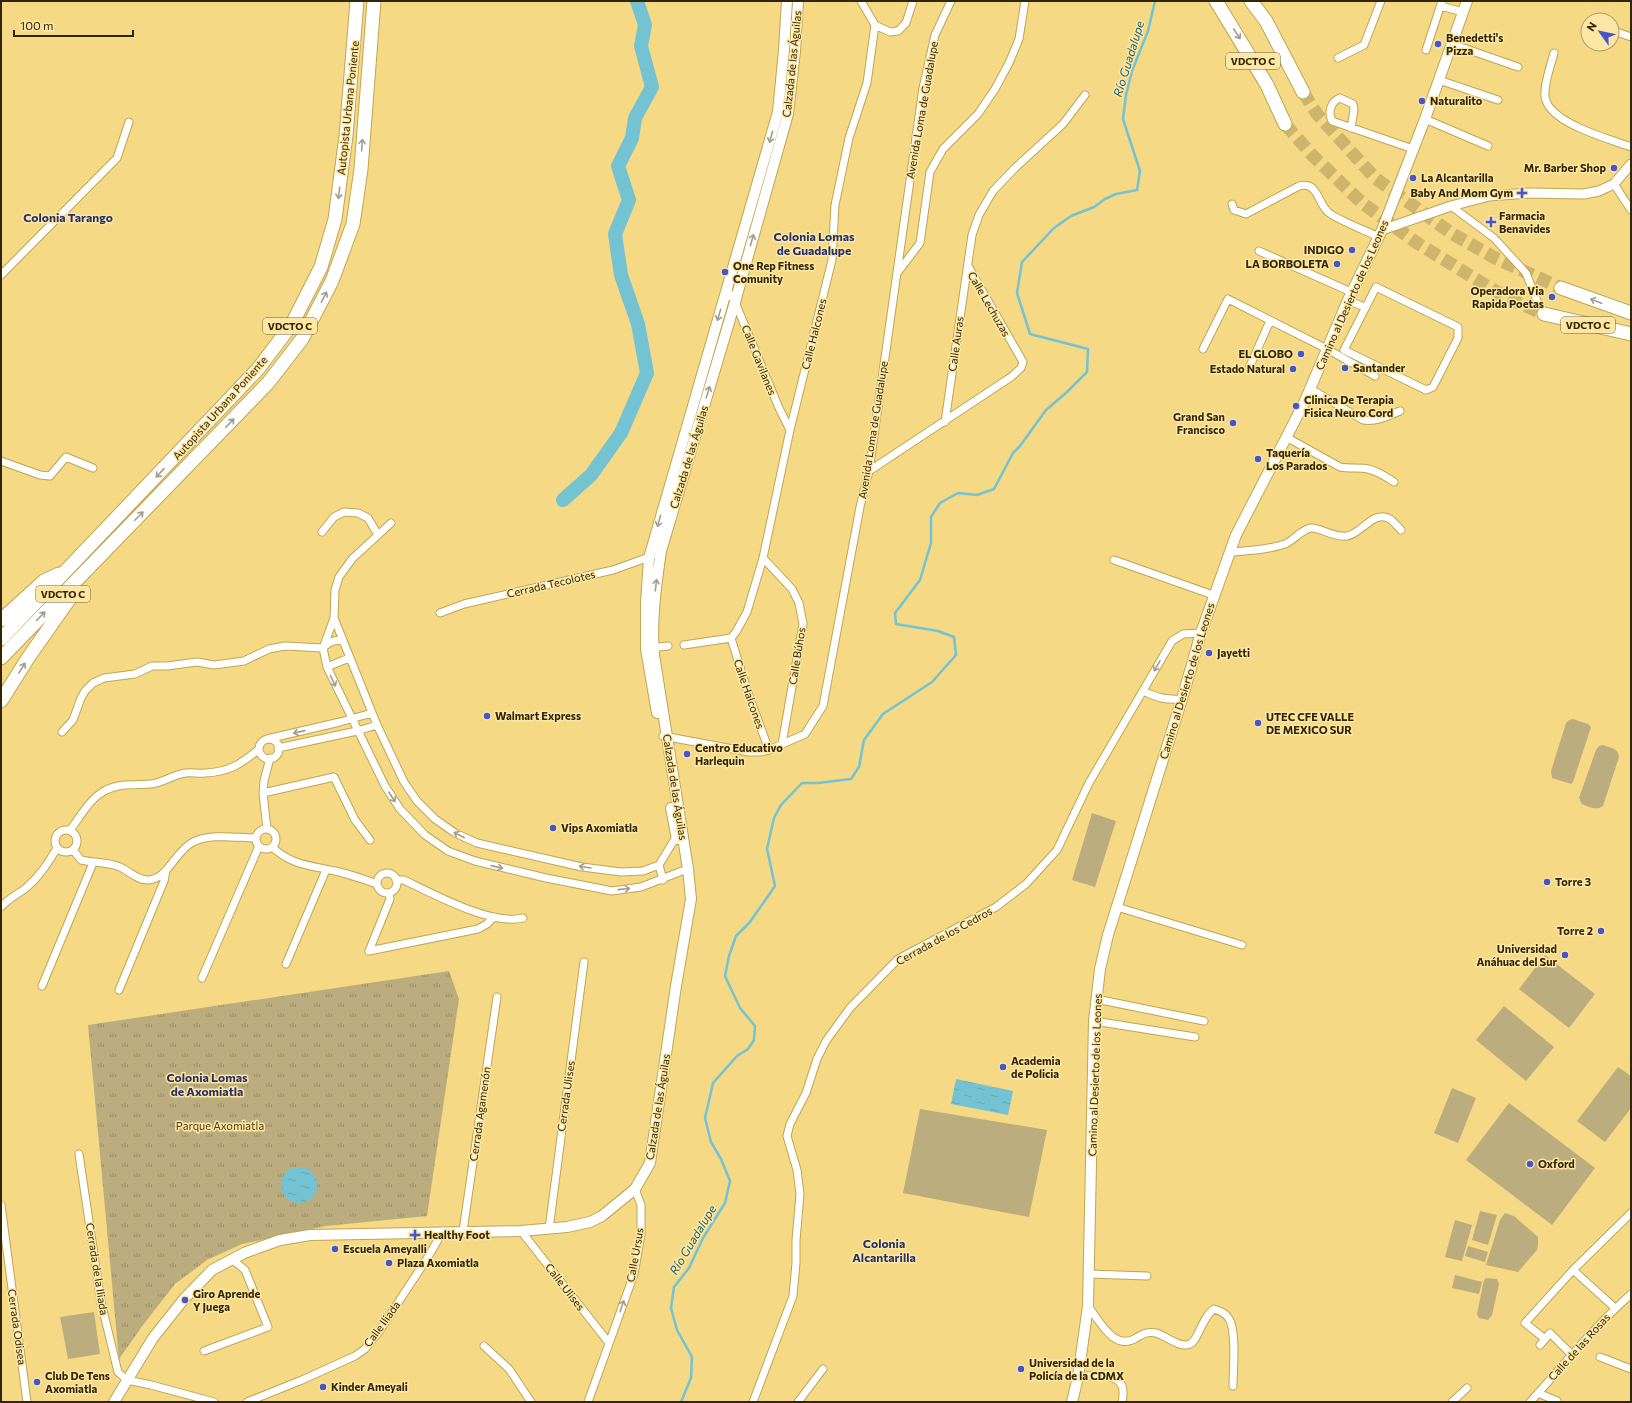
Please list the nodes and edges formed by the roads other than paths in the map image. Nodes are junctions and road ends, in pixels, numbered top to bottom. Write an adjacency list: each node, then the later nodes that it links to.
1 (357, 1): 76 (highway, Autopista Urbana Poniente / VDCTO C, one-way to 76)
2 (374, 1): 70 (highway, Autopista Urbana Poniente / VDCTO C, one-way to 2)
3 (787, 1): 45 (main road, Calzada de las Águilas, one-way to 45)
4 (798, 1): 47 (main road, Calzada de las Águilas, one-way to 4)
5 (913, 1): 15 (street)
6 (951, 1): 42 (street, Avenida Loma de Guadalupe)
7 (1025, 1): 42 (street)
8 (1216, 1): 29 (highway, VDCTO C, one-way to 29)
9 (1250, 1): 24 (highway, VDCTO C)
10 (1381, 1): 21 (street)
11 (1467, 1): 14 (main road, Camino al Desierto de los Leones)
12 (863, 3): 15 (street)
13 (1441, 3): 14 (street); 19 (street)
14 (1463, 12): 18 (main road, Camino al Desierto de los Leones)
15 (875, 25): 60 (street, Calle Halcones)
16 (1620, 33): 17 (street)
17 (1631, 37)
18 (1452, 44): 22 (street); 23 (main road, Camino al Desierto de los Leones)
19 (1426, 50)
20 (1554, 53): 32 (street)
21 (1338, 58)
22 (1518, 67)
23 (1439, 80): 26 (street); 27 (main road, Camino al Desierto de los Leones)
24 (1303, 92)
25 (1085, 95): 41 (street, Calle Lechuzas)
26 (1498, 100)
27 (1424, 119): 31 (street); 33 (main road, Camino al Desierto de los Leones)
28 (129, 122): 43 (street)
29 (1285, 124)
30 (1351, 128): 33 (street)
31 (1488, 146)
32 (1631, 147)
33 (1413, 149): 39 (main road, Camino al Desierto de los Leones)
34 (1631, 164): 35 (street)
35 (1614, 184): 37 (street); 38 (street)
36 (1232, 204): 39 (street)
37 (1451, 206): 39 (street); 49 (street)
38 (1631, 210)
39 (1381, 233): 46 (main road, Camino al Desierto de los Leones)
40 (1259, 251): 46 (street)
41 (967, 266): 59 (street, Calle Auras); 59 (street, Calle Lechuzas)
42 (898, 272): 64 (street, Avenida Loma de Guadalupe)
43 (1, 275)
44 (1561, 288): 50 (highway, VDCTO C, one-way to 44)
45 (727, 290): 47 (street, Calle Gavilanes); 73 (main road, Calzada de las Águilas, one-way to 73)
46 (1350, 296): 48 (street); 54 (main road, Camino al Desierto de los Leones)
47 (735, 302): 60 (street, Calle Gavilanes); 71 (main road, Calzada de las Águilas, one-way to 47)
48 (1364, 307): 48 (street)
49 (1541, 309): 52 (highway, VDCTO C)
50 (1631, 313)
51 (1270, 321): 53 (street); 54 (street); 55 (street)
52 (1631, 334)
53 (1203, 349)
54 (1327, 349): 56 (street); 57 (main road, Camino al Desierto de los Leones)
55 (1249, 368)
56 (1376, 376)
57 (1310, 389): 58 (street); 61 (main road, Camino al Desierto de los Leones)
58 (1400, 410)
59 (945, 422): 64 (street, Calle Lechuzas)
60 (790, 430): 74 (street, Calle Halcones)
61 (1286, 437): 65 (street); 72 (main road, Camino al Desierto de los Leones)
62 (1, 461): 63 (street)
63 (93, 468)
64 (868, 471): 104 (street, Avenida Loma de Guadalupe)
65 (1394, 482)
66 (391, 523): 69 (street)
67 (1401, 530): 72 (street)
68 (322, 532): 69 (street)
69 (378, 535): 79 (street)
70 (112, 543): 89 (highway, VDCTO C, one-way to 70); 94 (highway, one-way to 70)
71 (661, 551): 73 (street, Cerrada Tecolotes); 88 (main road, Calzada de las Águilas, one-way to 71)
72 (1230, 552): 77 (main road, Camino al Desierto de los Leones)
73 (649, 558): 78 (street, Cerrada Tecolotes); 88 (main road, Calzada de las Águilas)
74 (763, 558): 82 (street, Calle Halcones); 104 (street, Calle Búhos)
75 (1114, 560): 77 (street)
76 (64, 573): 80 (highway); 83 (highway, VDCTO C)
77 (1213, 595): 81 (main road, Camino al Desierto de los Leones)
78 (440, 613)
79 (334, 618): 84 (street); 87 (street)
80 (1, 620)
81 (1201, 633): 92 (street, Cerrada de los Cedros, one-way to 92); 93 (main road, Camino al Desierto de los Leones)
82 (731, 638): 85 (street); 107 (street, Calle Halcones)
83 (1, 639)
84 (343, 641): 87 (street); 90 (street)
85 (684, 644)
86 (668, 646): 88 (street)
87 (323, 648): 91 (street); 100 (street)
88 (649, 648): 102 (main road, Calzada de las Águilas)
89 (1, 658)
90 (349, 658): 91 (street); 95 (street)
91 (327, 667): 96 (street, one-way to 96)
92 (1143, 691): 93 (street); 180 (street, Cerrada de los Cedros)
93 (1182, 698): 129 (main road, Camino al Desierto de los Leones)
94 (1, 701)
95 (372, 713): 96 (street); 98 (street)
96 (352, 719): 97 (street); 99 (street)
97 (340, 722): 101 (street); 103 (street, one-way to 103)
98 (377, 725): 99 (street); 120 (street, one-way to 98)
99 (357, 731): 101 (street); 125 (street, one-way to 125)
100 (62, 732)
101 (343, 734): 105 (street)
102 (664, 736): 107 (street, Avenida Loma de Guadalupe); 112 (main road, Calzada de las Águilas); 132 (main road, Calzada de las Águilas)
103 (267, 739): 105 (street); 106 (street)
104 (782, 744): 107 (street, Avenida Loma de Guadalupe)
105 (278, 748): 108 (street)
106 (259, 749): 108 (street); 111 (street)
107 (769, 750)
108 (270, 758): 109 (street)
109 (263, 793): 110 (street); 114 (street)
110 (267, 829): 113 (street); 116 (street)
111 (70, 830): 117 (street); 118 (street)
112 (676, 837): 120 (street); 123 (main road, Calzada de las Águilas)
113 (256, 838): 115 (street); 122 (street)
114 (370, 840)
115 (259, 846): 116 (street); 136 (street)
116 (272, 847): 121 (street)
117 (57, 848): 118 (street); 128 (street)
118 (73, 850): 119 (street)
119 (93, 863): 122 (street); 137 (street)
120 (659, 865): 125 (street)
121 (326, 870): 126 (street); 135 (street)
122 (166, 871): 138 (street)
123 (682, 871): 125 (street); 132 (main road, Calzada de las Águilas)
124 (396, 880): 126 (street); 127 (street); 130 (street)
125 (663, 880)
126 (377, 884): 127 (street)
127 (389, 893): 130 (street)
128 (1, 907)
129 (1117, 907): 133 (street); 140 (main road, Camino al Desierto de los Leones)
130 (494, 917): 131 (street)
131 (523, 918)
132 (686, 920): 145 (main road, Calzada de las Águilas)
133 (1242, 945)
134 (584, 962): 148 (street, Cerrada Ulises)
135 (286, 964)
136 (202, 978)
137 (42, 986)
138 (119, 990)
139 (497, 997): 151 (street, Cerrada Agamenón)
140 (1096, 999): 141 (main road, Camino al Desierto de los Leones); 142 (street)
141 (1094, 1021): 143 (street); 154 (main road, Camino al Desierto de los Leones)
142 (1204, 1021)
143 (1195, 1038)
144 (79, 1154): 169 (street, Cerrada de la Iliada)
145 (635, 1189): 148 (main road, Calzada de las Águilas); 160 (street, Calle Ursus, one-way to 145)
146 (1, 1205): 174 (street, Cerrada Odisea)
147 (1631, 1213): 153 (street)
148 (549, 1229): 149 (main road, Calzada de las Águilas)
149 (521, 1230): 151 (main road, Calzada de las Águilas); 160 (street, Calle Ulises)
150 (443, 1231): 151 (main road, Calzada de las Águilas); 152 (main road, Calzada de las Águilas); 177 (street, Calle Iliada)
151 (463, 1231)
152 (232, 1259): 163 (street); 169 (main road, Calzada de las Águilas)
153 (1573, 1270): 158 (street); 159 (street)
154 (1089, 1274): 155 (street); 157 (main road, Camino al Desierto de los Leones)
155 (1146, 1276)
156 (1631, 1294): 158 (street, Calle de las Rosas)
157 (1088, 1306): 168 (main road, Camino al Desierto de los Leones); 170 (street)
158 (1615, 1308): 164 (street, Calle de las Rosas)
159 (1545, 1339): 161 (street); 164 (street)
160 (609, 1343): 179 (street, Calle Ursus)
161 (1540, 1345)
162 (484, 1346): 178 (street)
163 (204, 1351)
164 (1571, 1354): 172 (street, Calle de las Rosas)
165 (1600, 1357): 167 (street)
166 (823, 1369): 181 (street)
167 (1631, 1369)
168 (1078, 1376): 182 (main road, Camino al Desierto de los Leones); 183 (street)
169 (127, 1380): 175 (main road, Calzada de las Águilas); 176 (street)
170 (1232, 1386)
171 (1467, 1388): 184 (street)
172 (1538, 1393): 173 (street); 185 (street, Calle de las Rosas)
173 (1557, 1401)
174 (27, 1402)
175 (114, 1402)
176 (214, 1402)
177 (247, 1402)
178 (531, 1402)
179 (588, 1402)
180 (753, 1402)
181 (798, 1402)
182 (1072, 1402)
183 (1122, 1402)
184 (1452, 1402)
185 (1530, 1402)

